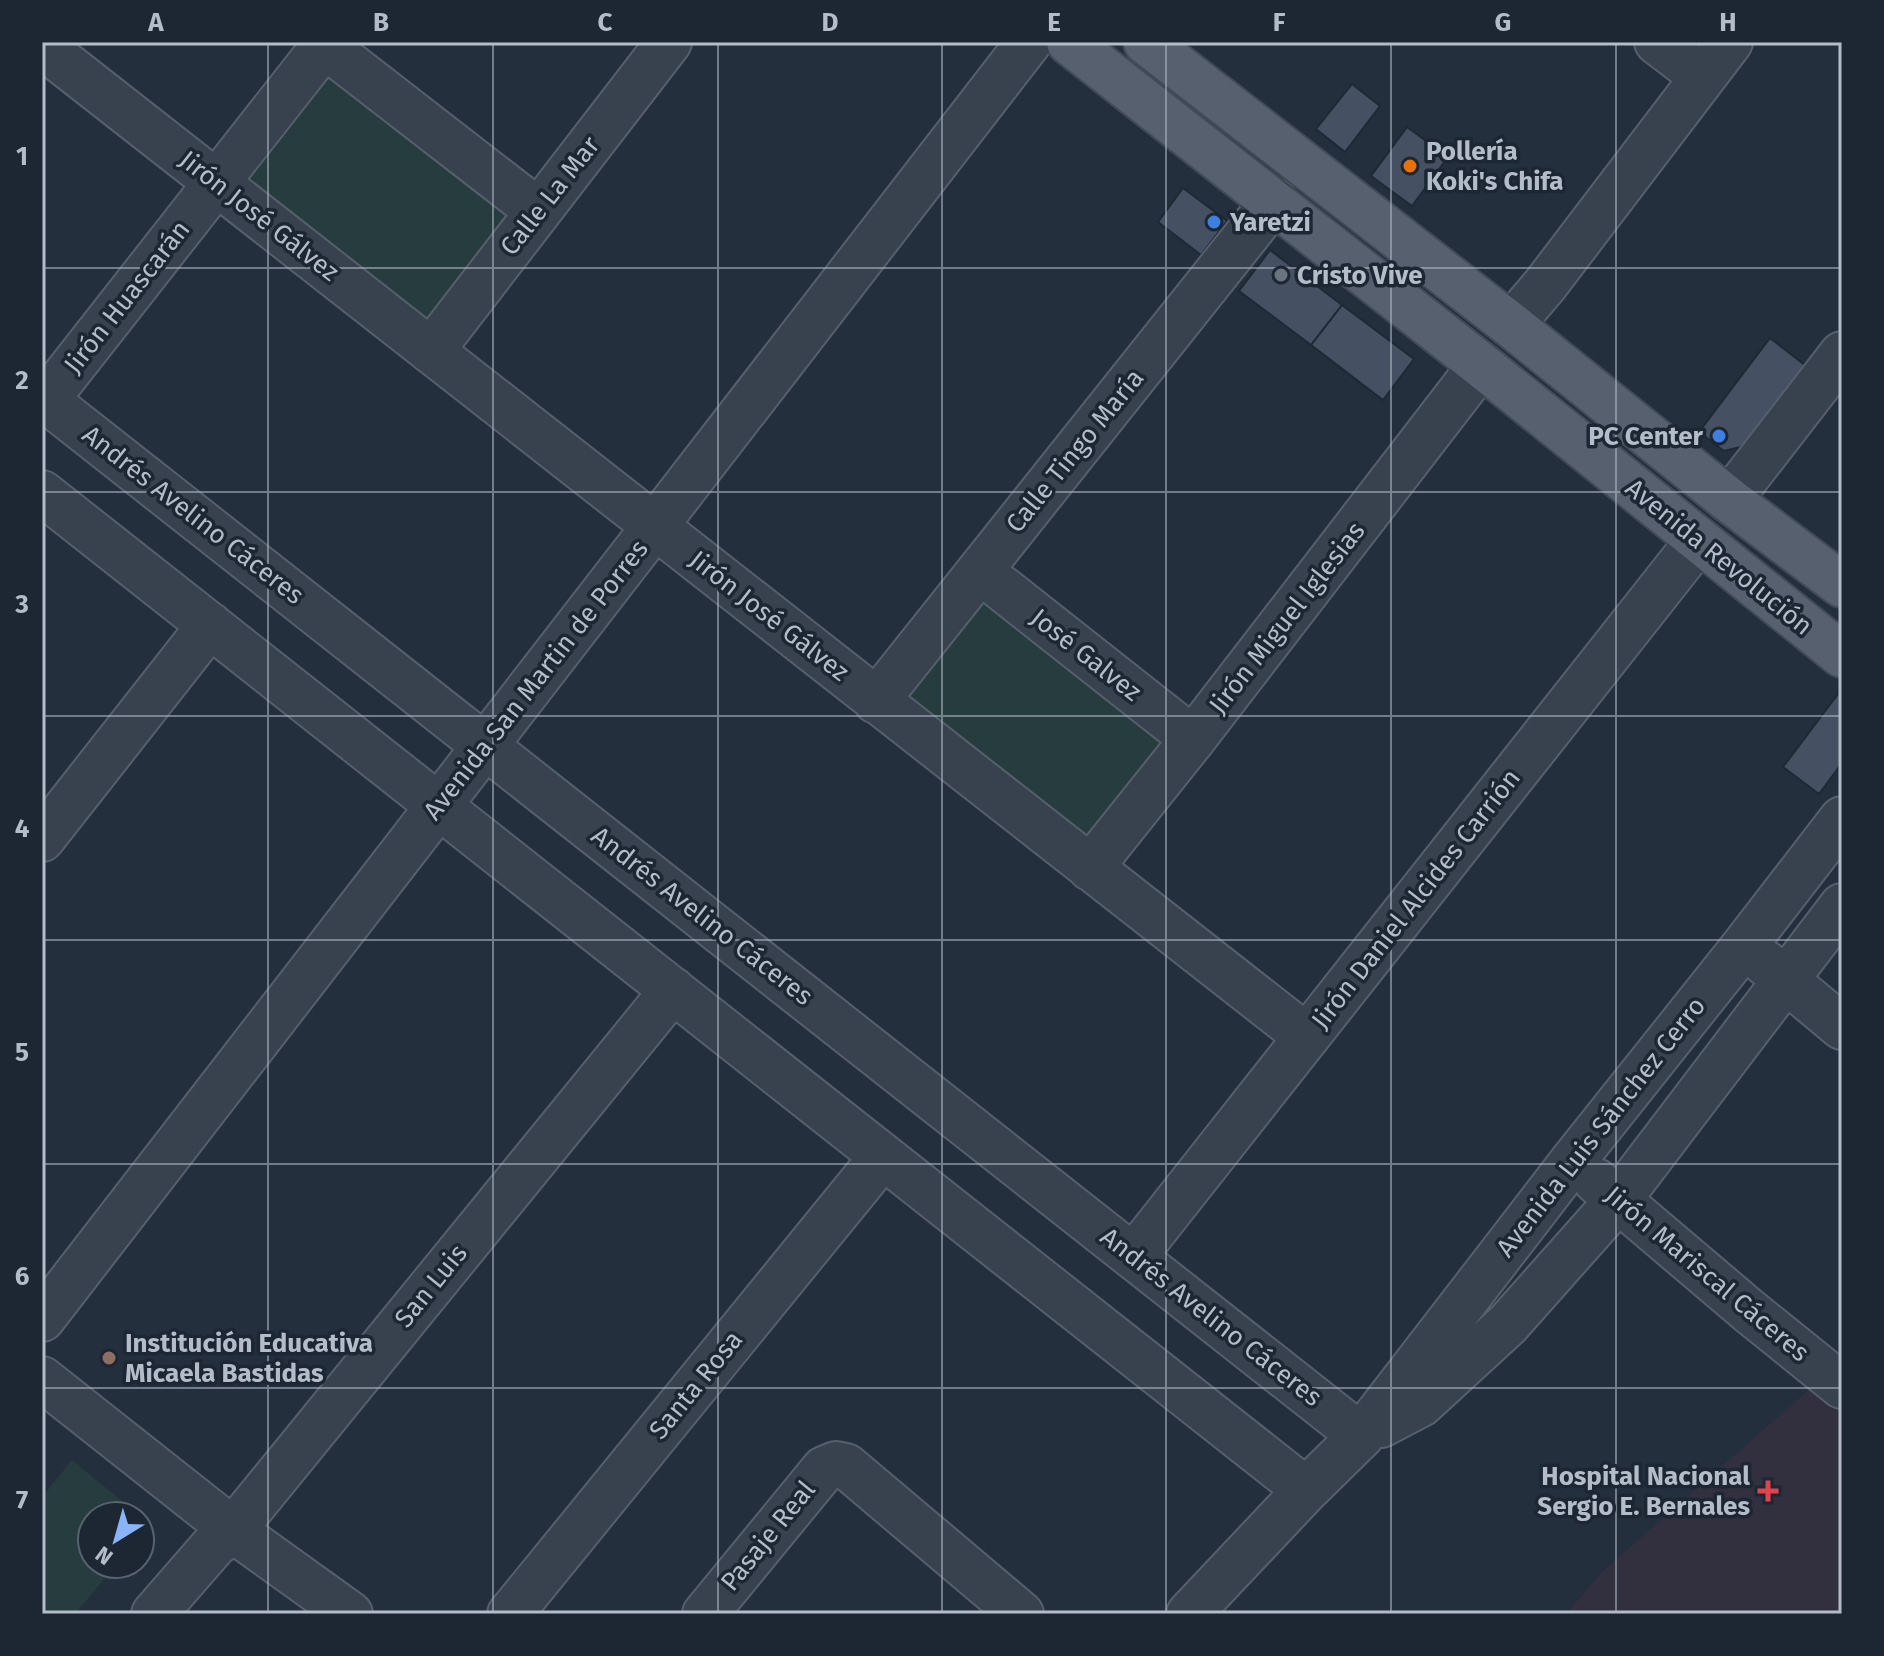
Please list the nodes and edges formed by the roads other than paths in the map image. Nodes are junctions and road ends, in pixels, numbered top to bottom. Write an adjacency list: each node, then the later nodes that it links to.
1 (669, 42): 12 (street, Calle La Mar)
2 (1029, 42): 20 (street, Avenida San Martin de Porres)
3 (1069, 42): 11 (main road, Avenida Revolución)
4 (1146, 42): 13 (main road, Avenida Revolución)
5 (1657, 42): 9 (street)
6 (1730, 42): 9 (street)
7 (325, 44): 10 (street, Jirón Huascarán); 12 (street)
8 (42, 46): 10 (street, Jirón José Gálvez)
9 (1703, 77): 13 (street)
10 (216, 183): 14 (street, Jirón José Gálvez); 17 (street, Jirón Huascarán)
11 (1274, 201): 16 (main road, Avenida Revolución); 22 (street, Calle Tingo María)
12 (538, 211): 14 (street, Calle La Mar)
13 (1511, 325): 19 (main road, Avenida Revolución)
14 (431, 351): 20 (street, Jirón José Gálvez)
15 (1842, 354): 19 (street)
16 (1481, 365): 21 (main road, Avenida Revolución); 27 (street, Jirón Miguel Iglesias)
17 (44, 398): 28 (street, Andrés Avelino Cáceres)
18 (42, 493): 24 (street)
19 (1729, 500): 23 (main road, Avenida Revolución)
20 (655, 527): 26 (street, Jirón José Gálvez); 28 (street, Avenida San Martin de Porres)
21 (1698, 541): 25 (main road, Avenida Revolución); 38 (street, Jirón Daniel Alcides Carrión)
22 (980, 571): 26 (street, Calle Tingo María); 27 (street, José Galvez)
23 (1842, 585)
24 (210, 625): 29 (street); 31 (street)
25 (1842, 655)
26 (876, 701): 32 (street, Jirón José Gálvez)
27 (1193, 739): 32 (street, Jirón Miguel Iglesias)
28 (486, 745): 29 (street, Avenida San Martin de Porres); 42 (street, Andrés Avelino Cáceres)
29 (439, 806): 36 (street); 43 (street, Avenida San Martin de Porres)
30 (1842, 819): 34 (street, Avenida Luis Sánchez Cerro)
31 (42, 839)
32 (1090, 868): 38 (street, Jirón José Gálvez)
33 (1842, 906): 35 (street, Avenida Luis Sánchez Cerro)
34 (1744, 946): 35 (street); 40 (street, Avenida Luis Sánchez Cerro)
35 (1787, 980): 37 (street); 41 (street, Avenida Luis Sánchez Cerro)
36 (673, 990): 39 (street); 48 (street, San Luis)
37 (1842, 1027)
38 (1307, 1037): 42 (street, Jirón Daniel Alcides Carrión)
39 (883, 1156): 47 (street); 51 (street, Santa Rosa)
40 (1572, 1162): 41 (street, Jirón Mariscal Cáceres); 46 (street, Avenida Luis Sánchez Cerro)
41 (1619, 1199): 45 (street, Jirón Mariscal Cáceres); 46 (street, Avenida Luis Sánchez Cerro)
42 (1134, 1256): 46 (street, Andrés Avelino Cáceres)
43 (42, 1319)
44 (42, 1379): 48 (street)
45 (1842, 1386)
46 (1361, 1436): 47 (street, Avenida Luis Sánchez Cerro)
47 (1306, 1490): 54 (street, Avenida Luis Sánchez Cerro)
48 (233, 1530): 49 (street, San Luis); 50 (street)
49 (154, 1614)
50 (350, 1614)
51 (510, 1614)
52 (705, 1614): 53 (street, Pasaje Real)
53 (1021, 1614)
54 (1189, 1614)

